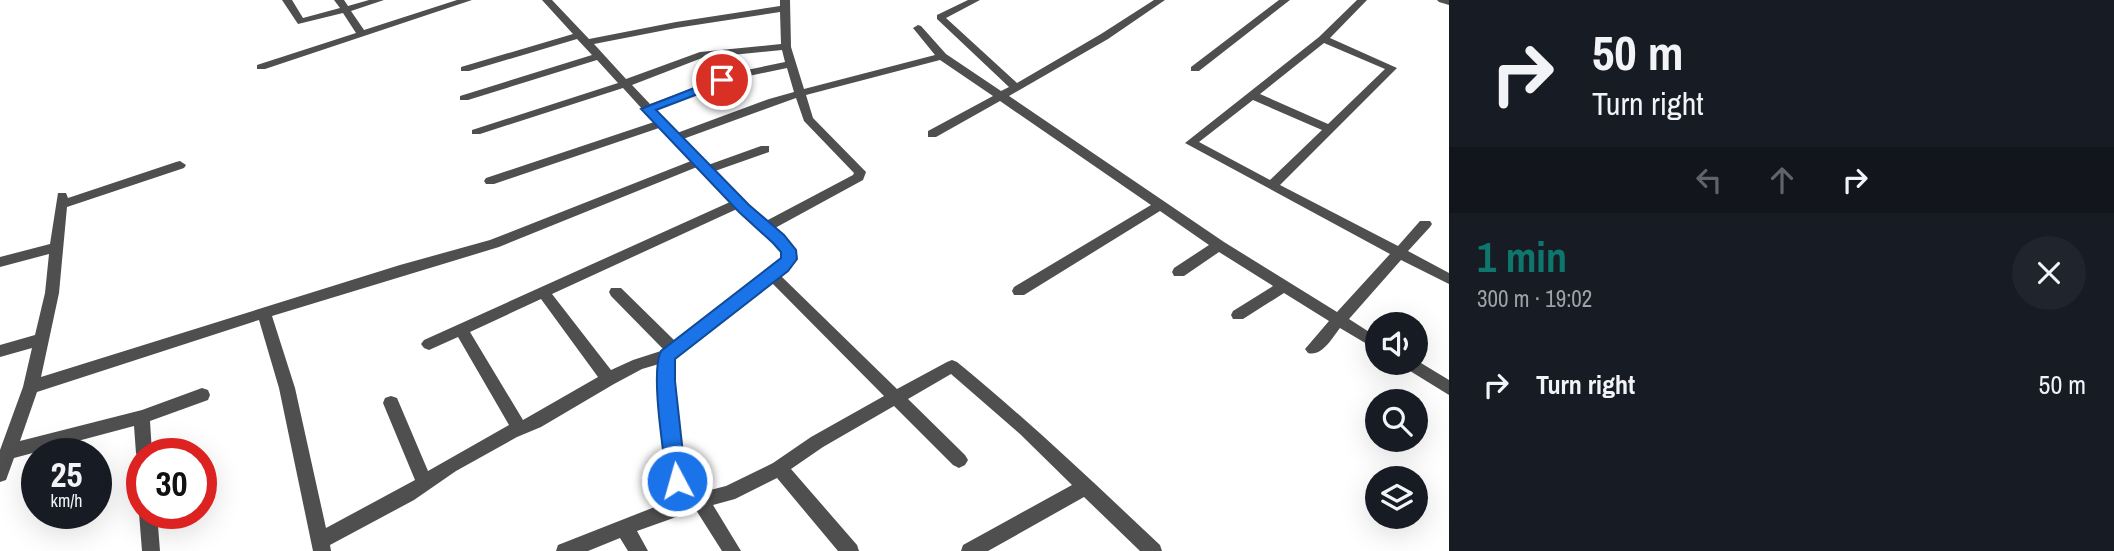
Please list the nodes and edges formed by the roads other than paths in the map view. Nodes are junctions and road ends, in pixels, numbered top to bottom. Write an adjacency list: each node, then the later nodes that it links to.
1 (287, 0): 13 (street)
2 (339, 0): 13 (street)
3 (379, 0): 13 (street)
4 (467, 0): 15 (street)
5 (547, 0): 16 (street)
6 (975, 0): 26 (street)
7 (1160, 0): 26 (street)
8 (1285, 0): 24 (street)
9 (1362, 0): 17 (street)
10 (1442, 0): 11 (street)
11 (1449, 2)
12 (785, 4): 16 (street); 18 (street)
13 (347, 10): 15 (street)
14 (918, 28): 20 (street)
15 (362, 35): 22 (street)
16 (582, 39): 19 (street); 23 (street)
17 (1323, 39): 28 (street); 33 (street)
18 (786, 47): 21 (street); 25 (street)
19 (598, 56): 25 (street); 30 (street)
20 (942, 56): 27 (street); 29 (street)
21 (791, 64): 27 (street); 31 (street)
22 (261, 67)
23 (465, 69)
24 (1195, 69)
25 (624, 84): 31 (street); 34 (street)
26 (1016, 88): 29 (street)
27 (801, 93): 36 (street); 45 (street)
28 (1252, 95): 33 (street); 41 (street)
29 (1000, 96): 35 (street); 43 (street)
30 (464, 98)
31 (647, 109): 32 (street)
32 (660, 123): 36 (street); 40 (street)
33 (1329, 130): 41 (street)
34 (476, 132)
35 (932, 134)
36 (675, 138): 39 (street)
37 (765, 149): 39 (street)
38 (180, 165): 47 (street)
39 (703, 166): 42 (street); 57 (street)
40 (490, 181)
41 (1272, 185): 48 (street)
42 (739, 203): 45 (street); 55 (street)
43 (1162, 204): 46 (street); 54 (street)
44 (1425, 224): 48 (street)
45 (766, 228): 51 (street)
46 (1219, 245): 50 (street); 53 (street)
47 (57, 247): 49 (street); 62 (street)
48 (1399, 253): 52 (street); 59 (street)
49 (0, 261)
50 (1179, 272)
51 (772, 275): 66 (street); 72 (street)
52 (1449, 279)
53 (1284, 286): 58 (street); 59 (street)
54 (1019, 291)
55 (543, 292): 60 (street); 68 (street)
56 (616, 292): 66 (street)
57 (264, 313): 69 (street); 87 (street)
58 (1238, 315)
59 (1339, 320): 61 (street); 64 (street)
60 (461, 329): 63 (street); 75 (street)
61 (1365, 336)
62 (41, 339): 65 (street); 69 (street)
63 (429, 344)
64 (1313, 349)
65 (0, 351)
66 (670, 353): 68 (street); 84 (street)
67 (1428, 375): 70 (street)
68 (608, 379): 75 (street)
69 (31, 387): 77 (street)
70 (1449, 388)
71 (202, 395): 74 (street)
72 (898, 396): 78 (street); 79 (street); 82 (street)
73 (391, 403): 81 (street)
74 (142, 416): 76 (street); 77 (street)
75 (519, 428): 81 (street)
76 (143, 438)
77 (8, 442): 80 (street)
78 (959, 460)
79 (779, 468): 83 (street); 92 (street)
80 (0, 474)
81 (425, 482): 87 (street)
82 (1087, 486): 93 (street); 94 (street)
83 (700, 500): 84 (street); 91 (street)
84 (679, 506): 85 (street)
85 (624, 528): 89 (street); 90 (street)
86 (149, 529): 88 (street)
87 (321, 546)
88 (151, 551)
89 (565, 551)
90 (639, 551)
91 (732, 551)
92 (850, 551)
93 (970, 551)
94 (1153, 551)

